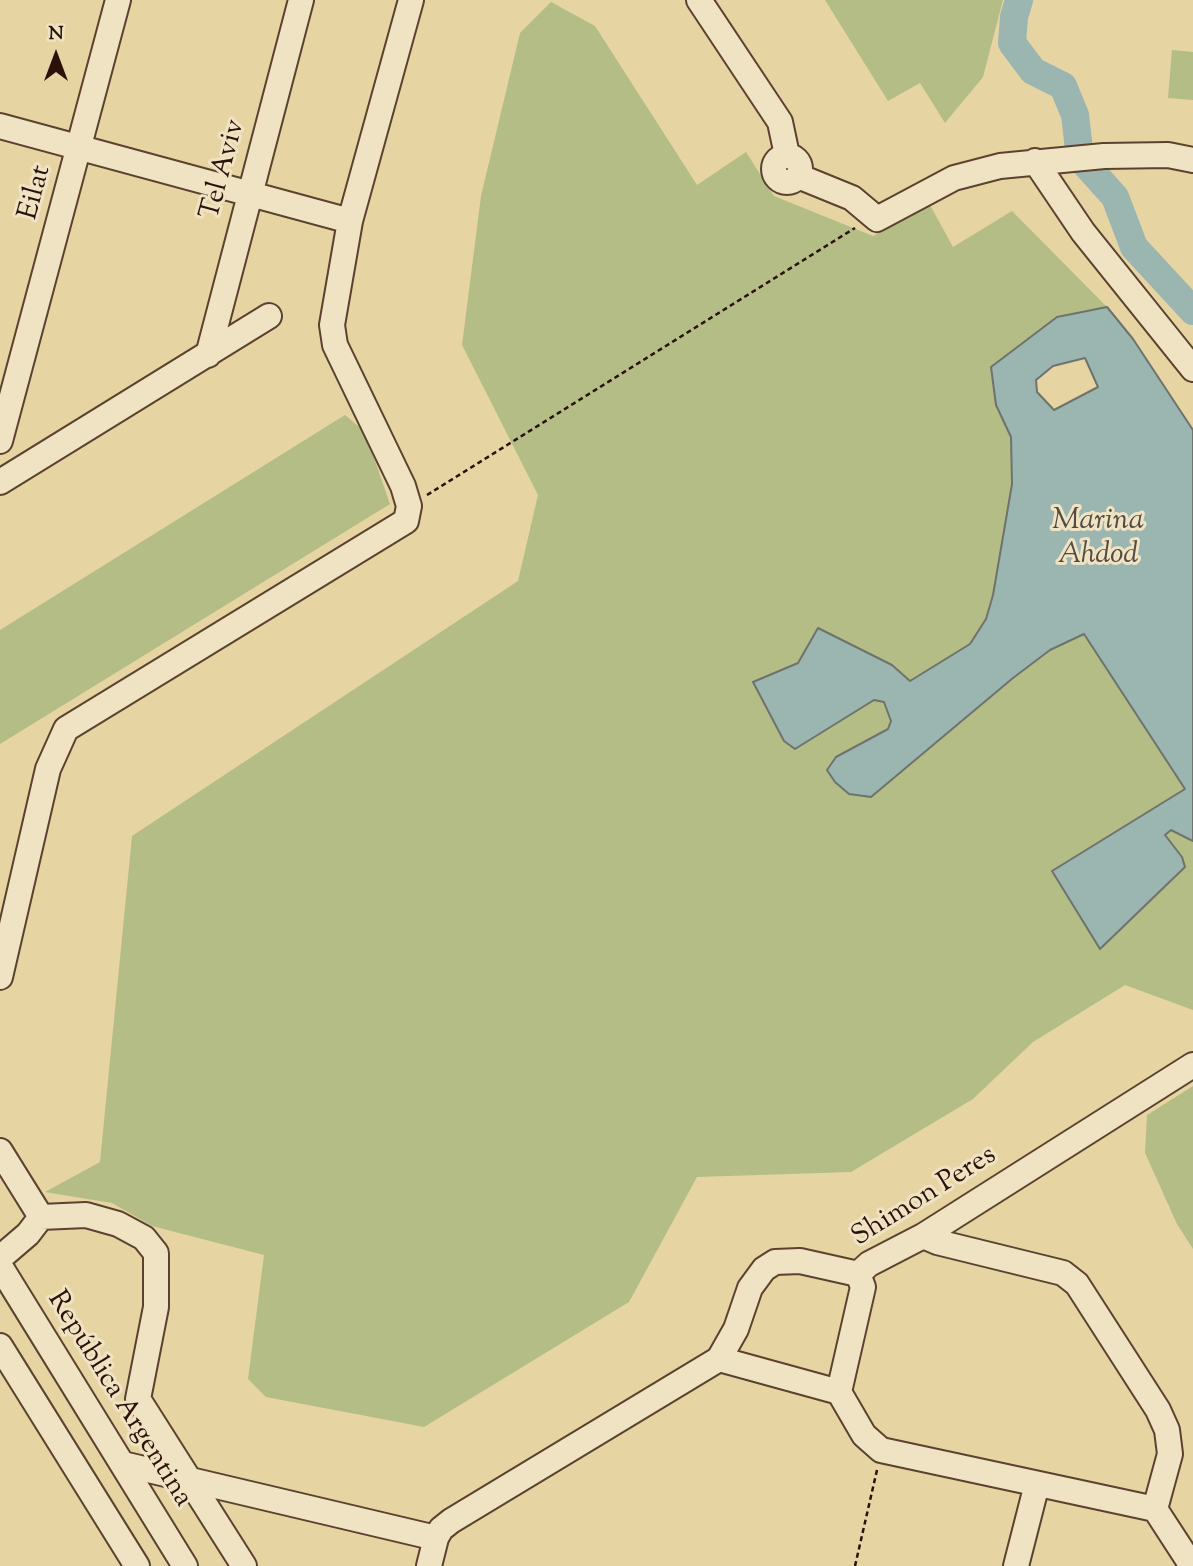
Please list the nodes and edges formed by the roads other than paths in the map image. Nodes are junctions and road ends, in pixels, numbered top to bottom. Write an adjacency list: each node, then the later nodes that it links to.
1 (118, 0): 6 (street, Eilat)
2 (301, 0): 9 (street, Tel Aviv)
3 (411, 0): 10 (street)
4 (699, 0): 8 (street)
5 (0, 126): 6 (street)
6 (80, 146): 9 (street); 14 (street, Eilat)
7 (1193, 160): 8 (street)
8 (1035, 161): 13 (street)
9 (248, 193): 10 (street); 12 (street, Tel Aviv)
10 (350, 221): 16 (street)
11 (269, 316): 12 (street)
12 (208, 355): 15 (street)
13 (1193, 369)
14 (0, 441)
15 (0, 482)
16 (0, 977)
17 (1193, 1065): 20 (street, Shimon Peres)
18 (0, 1151): 19 (street)
19 (41, 1217): 21 (street); 28 (street, República Argentina)
20 (923, 1236): 23 (street, Shimon Peres); 30 (street)
21 (0, 1258)
22 (0, 1266): 27 (street, República Argentina)
23 (858, 1275): 25 (street, Shimon Peres); 26 (street)
24 (0, 1346): 33 (street)
25 (719, 1359): 26 (street); 31 (street, Shimon Peres)
26 (839, 1392): 29 (street)
27 (122, 1464): 28 (street); 34 (street, República Argentina)
28 (190, 1479): 31 (street); 35 (street, República Argentina)
29 (1038, 1484): 30 (street); 32 (street)
30 (1155, 1509): 37 (street)
31 (436, 1538): 36 (street)
32 (1011, 1565)
33 (137, 1566)
34 (185, 1566)
35 (244, 1566)
36 (429, 1566)
37 (1192, 1566)

